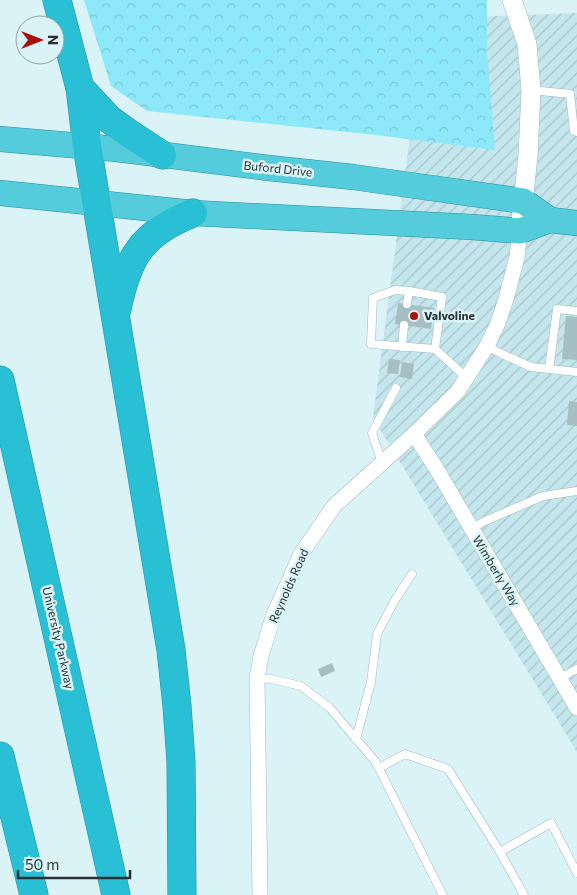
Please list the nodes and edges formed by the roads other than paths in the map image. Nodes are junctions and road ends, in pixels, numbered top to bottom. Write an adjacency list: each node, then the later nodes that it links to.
1 (56, 0): 3 (highway)
2 (512, 0): 4 (street)
3 (80, 88): 7 (highway); 8 (highway)
4 (531, 90): 5 (lane); 10 (street)
5 (577, 132)
6 (11, 140): 7 (highway, Buford Drive)
7 (87, 146): 8 (highway, Buford Drive); 11 (highway)
8 (162, 155): 10 (highway, Buford Drive)
9 (0, 193): 11 (highway, Buford Drive)
10 (523, 201): 13 (highway, Buford Drive); 15 (street)
11 (97, 204): 12 (highway, Buford Drive); 19 (highway)
12 (193, 213): 15 (highway, Buford Drive); 19 (highway)
13 (550, 220): 14 (highway, Buford Drive); 15 (highway, Buford Drive)
14 (577, 223)
15 (520, 231): 21 (street, Reynolds Road)
16 (409, 291): 17 (lane); 22 (lane); 23 (lane)
17 (407, 304)
18 (577, 310): 24 (lane)
19 (115, 320): 45 (highway)
20 (404, 325): 22 (lane)
21 (487, 346): 24 (lane); 26 (street, Reynolds Road)
22 (402, 347): 23 (lane)
23 (435, 349): 26 (lane)
24 (549, 369): 25 (lane)
25 (577, 372)
26 (467, 378): 29 (street, Reynolds Road)
27 (0, 380): 44 (highway, University Parkway)
28 (396, 388): 30 (lane)
29 (414, 434): 30 (street, Reynolds Road); 32 (street, Wimberly Way)
30 (382, 463): 35 (street, Reynolds Road)
31 (577, 491): 32 (lane)
32 (471, 529): 36 (street, Wimberly Way)
33 (412, 574): 38 (lane)
34 (577, 669): 36 (lane)
35 (257, 678): 38 (lane); 46 (street, Reynolds Road)
36 (560, 678): 37 (street, Wimberly Way)
37 (577, 708)
38 (356, 739): 40 (lane)
39 (0, 756): 43 (highway)
40 (379, 768): 41 (lane); 47 (lane)
41 (500, 852): 42 (lane); 48 (lane)
42 (577, 873)
43 (34, 895)
44 (116, 895)
45 (182, 895)
46 (260, 895)
47 (443, 895)
48 (524, 895)

